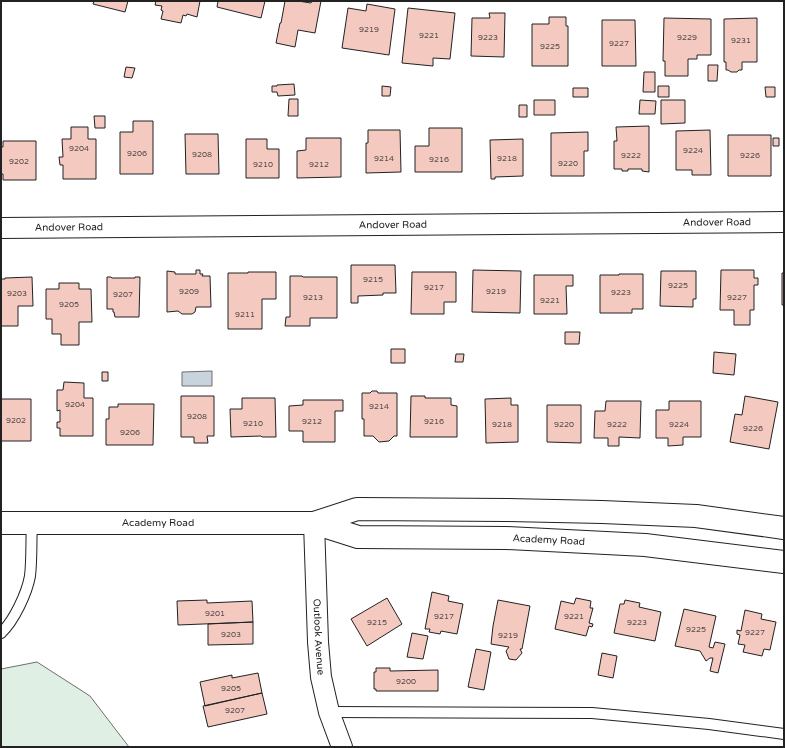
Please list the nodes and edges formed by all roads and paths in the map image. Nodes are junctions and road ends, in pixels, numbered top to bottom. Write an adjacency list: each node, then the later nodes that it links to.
1 (784, 222): 2 (street, Andover Road)
2 (1, 228)
3 (1, 523): 4 (main road, Academy Road)
4 (32, 523): 5 (main road, Academy Road); 8 (lane)
5 (314, 523): 6 (main road, Academy Road); 7 (main road, Academy Road); 9 (street, Outlook Avenue)
6 (784, 528)
7 (784, 562)
8 (1, 633)
9 (329, 712): 10 (lane); 11 (street, Outlook Avenue)
10 (784, 734)
11 (342, 747)

